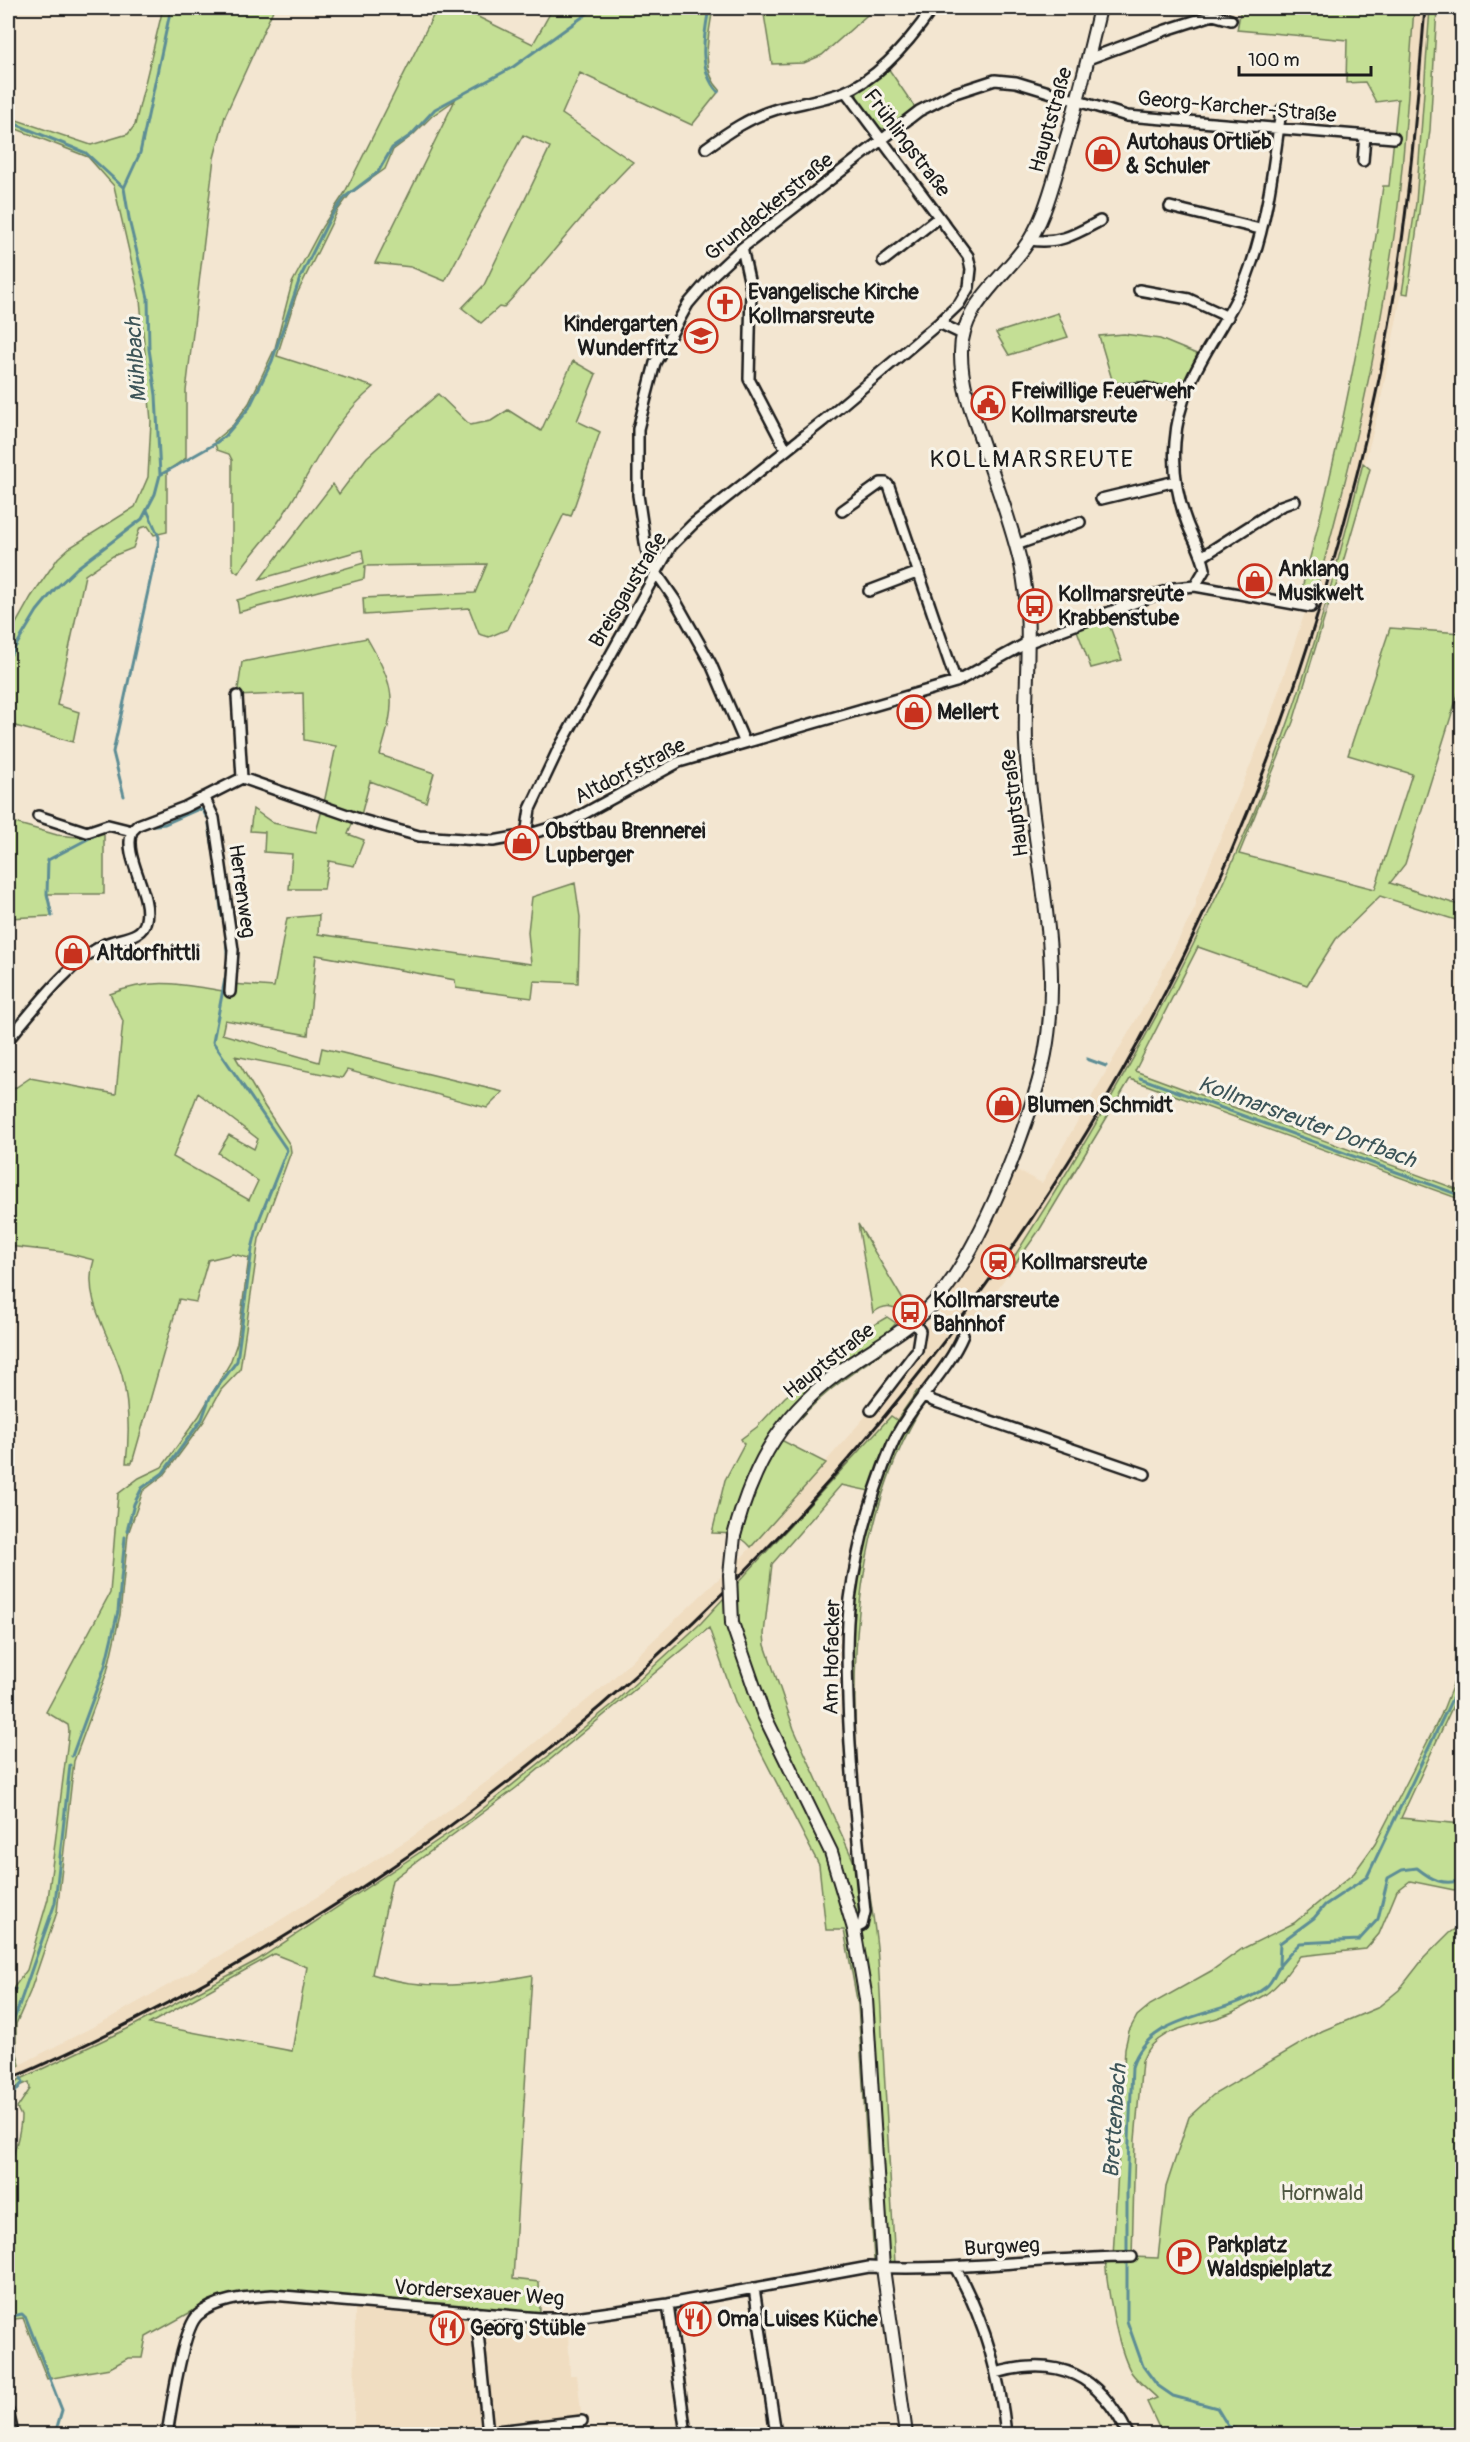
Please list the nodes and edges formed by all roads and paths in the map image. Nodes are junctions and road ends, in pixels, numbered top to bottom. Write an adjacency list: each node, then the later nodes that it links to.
1 (933, 8): 5 (street)
2 (1100, 8): 4 (main road, Hauptstraße)
3 (1231, 20): 4 (street)
4 (1088, 59): 6 (main road, Hauptstraße)
5 (846, 92): 11 (street, Frühlingstraße); 12 (street)
6 (1078, 101): 8 (street, Georg-Karcher-Straße); 11 (street, Grundackerstraße); 18 (main road, Hauptstraße)
7 (1281, 110): 8 (street)
8 (1279, 129): 9 (street, Georg-Karcher-Straße); 17 (street)
9 (1365, 136): 10 (street, Georg-Karcher-Straße); 13 (street)
10 (1394, 138)
11 (882, 140): 15 (street, Frühlingstraße); 19 (street, Grundackerstraße)
12 (705, 148)
13 (1363, 161)
14 (1170, 207): 17 (street)
15 (939, 217): 20 (street, Frühlingstraße); 21 (street, Frühlingstraße)
16 (1100, 221): 18 (street)
17 (1260, 229): 24 (street)
18 (1030, 240): 23 (main road, Hauptstraße)
19 (742, 248): 29 (street); 37 (street, Grundackerstraße)
20 (883, 261)
21 (969, 288): 23 (street); 25 (street, Breisgaustraße)
22 (1139, 290): 24 (street)
23 (982, 297): 26 (main road, Hauptstraße)
24 (1228, 317): 28 (street)
25 (939, 323): 26 (street); 29 (street, Breisgaustraße)
26 (962, 334): 35 (main road, Hauptstraße)
27 (1109, 390): 28 (street)
28 (1183, 396): 30 (street)
29 (786, 450): 37 (street, Breisgaustraße)
30 (1176, 482): 31 (street); 36 (street)
31 (1101, 498)
32 (1295, 501): 36 (street)
33 (842, 511): 38 (street)
34 (1080, 522): 35 (street)
35 (1016, 545): 42 (main road, Hauptstraße)
36 (1203, 555): 39 (street)
37 (655, 571): 45 (street, Grundackerstraße); 50 (street, Breisgaustraße)
38 (919, 572): 40 (street); 43 (street)
39 (1194, 586): 41 (street); 42 (street, Altdorfstraße)
40 (869, 591)
41 (1311, 607)
42 (1027, 643): 43 (street, Altdorfstraße); 53 (main road, Hauptstraße)
43 (956, 682): 45 (street, Altdorfstraße)
44 (237, 696): 46 (street)
45 (744, 741): 50 (street, Altdorfstraße)
46 (242, 778): 47 (street); 50 (street, Altdorfstraße)
47 (204, 797): 49 (street); 51 (street, Herrenweg)
48 (38, 816): 49 (street)
49 (132, 831): 52 (street)
50 (526, 835)
51 (230, 992)
52 (8, 1040)
53 (914, 1322): 56 (street); 58 (main road, Hauptstraße, bridge)
54 (963, 1335): 55 (street, Am Hofacker)
55 (923, 1395): 57 (street); 58 (street, Am Hofacker)
56 (872, 1410)
57 (1145, 1474)
58 (854, 1929): 61 (main road, Hauptstraße)
59 (1127, 2257): 60 (street, Burgweg)
60 (955, 2267): 61 (street, Burgweg); 65 (street)
61 (883, 2268): 62 (street, Vordersexauer Weg); 74 (main road, Hauptstraße)
62 (754, 2288): 63 (street, Vordersexauer Weg); 73 (street)
63 (668, 2304): 64 (street, Vordersexauer Weg); 72 (street)
64 (476, 2312): 69 (street, Vordersexauer Weg); 71 (street)
65 (996, 2373): 75 (street); 76 (street)
66 (8, 2411): 68 (street)
67 (582, 2421): 71 (street)
68 (13, 2434)
69 (167, 2434)
70 (471, 2434): 71 (street)
71 (488, 2434)
72 (686, 2434)
73 (776, 2434)
74 (906, 2434)
75 (1006, 2434)
76 (1128, 2434)

